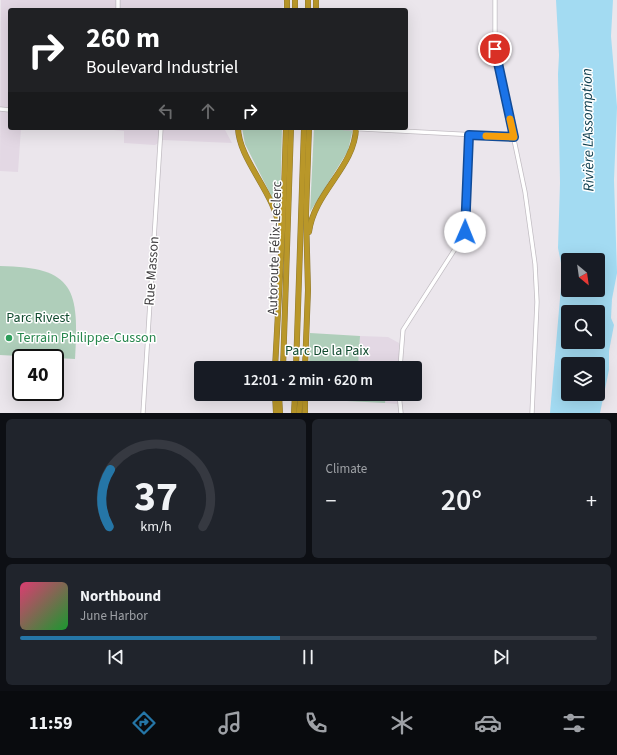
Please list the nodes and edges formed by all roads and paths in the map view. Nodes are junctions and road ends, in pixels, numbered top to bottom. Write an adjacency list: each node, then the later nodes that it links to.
1 (495, 0): 11 (street)
2 (161, 130): 28 (street, Rue Masson)
3 (238, 130): 13 (highway)
4 (286, 130): 13 (highway)
5 (291, 130): 17 (highway, Autoroute Félix-Leclerc)
6 (304, 130): 18 (highway, Autoroute Félix-Leclerc)
7 (309, 130): 12 (highway)
8 (356, 130): 12 (highway)
9 (388, 130): 10 (street)
10 (469, 135): 11 (street); 20 (street)
11 (514, 137): 35 (street)
12 (308, 242): 19 (highway)
13 (282, 244): 14 (highway)
14 (277, 330): 15 (highway); 16 (highway)
15 (275, 361)
16 (278, 361)
17 (283, 361)
18 (296, 361)
19 (305, 361)
20 (401, 361)
21 (275, 401): 29 (highway)
22 (280, 401): 30 (highway)
23 (282, 401): 30 (highway)
24 (295, 401): 31 (highway)
25 (300, 401): 32 (highway)
26 (305, 401): 33 (highway)
27 (400, 401): 34 (street)
28 (143, 413)
29 (276, 413)
30 (281, 413)
31 (294, 413)
32 (299, 413)
33 (304, 413)
34 (401, 413)
35 (532, 413)

